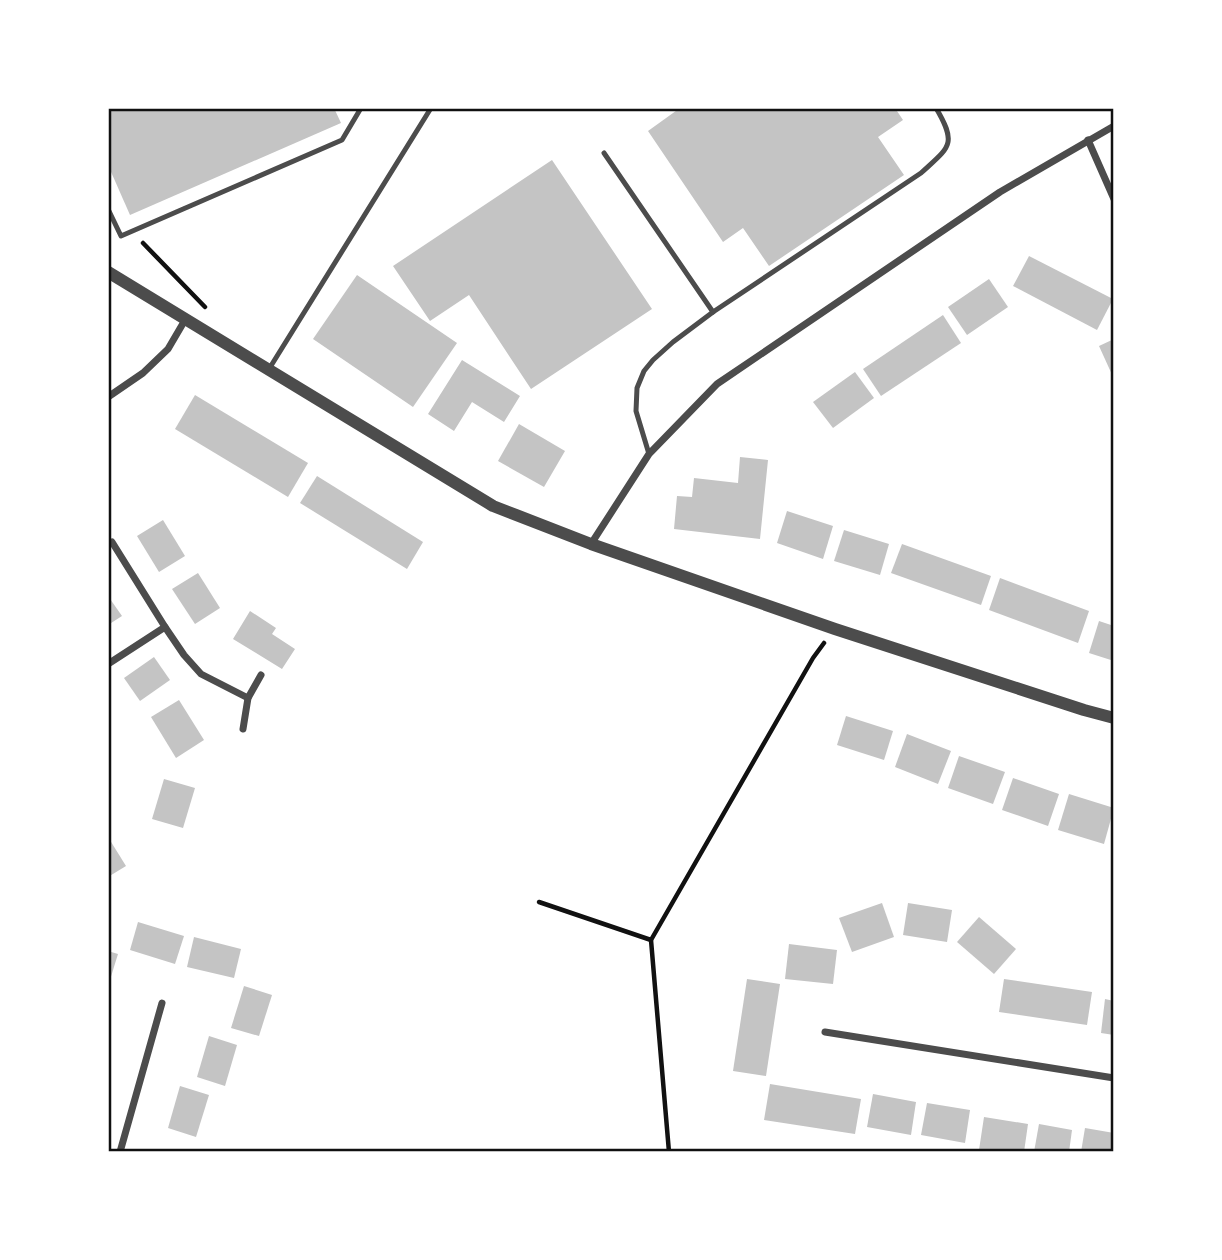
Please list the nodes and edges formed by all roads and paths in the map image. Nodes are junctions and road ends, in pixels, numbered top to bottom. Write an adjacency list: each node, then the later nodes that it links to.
1 (362, 108): 9 (lane)
2 (431, 108): 14 (lane)
3 (936, 108): 11 (lane)
4 (1114, 126): 5 (street)
5 (1088, 140): 7 (street); 16 (street)
6 (604, 153): 11 (lane)
7 (1114, 198)
8 (108, 209): 9 (lane)
9 (132, 231): 13 (path)
10 (108, 272): 12 (street)
11 (713, 312): 16 (lane)
12 (185, 320): 13 (street); 15 (street)
13 (201, 329): 14 (street)
14 (269, 369): 18 (street)
15 (108, 397)
16 (649, 454): 18 (street)
17 (112, 542): 19 (street)
18 (591, 544): 20 (street)
19 (165, 627): 21 (street); 23 (street)
20 (835, 629): 24 (street); 27 (path)
21 (108, 664)
22 (261, 675): 23 (street)
23 (248, 698): 25 (street)
24 (1114, 718)
25 (243, 729)
26 (539, 902): 27 (path)
27 (651, 940): 32 (path)
28 (162, 1003): 31 (street)
29 (825, 1032): 30 (street)
30 (1114, 1078)
31 (120, 1152)
32 (669, 1152)

